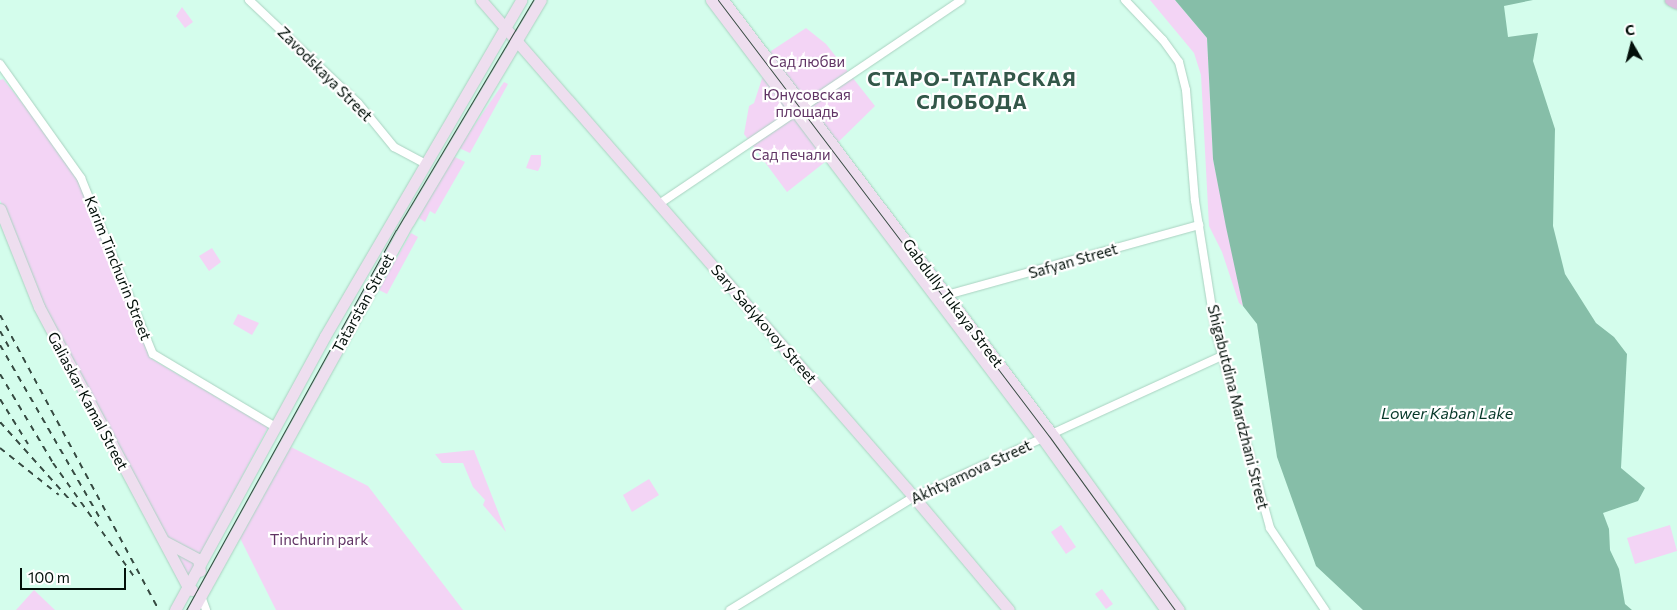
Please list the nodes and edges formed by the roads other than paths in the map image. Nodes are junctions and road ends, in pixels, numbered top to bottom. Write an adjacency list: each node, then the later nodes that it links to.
1 (249, 0): 15 (street, Zavodskaya Street)
2 (482, 0): 11 (main road, Sary Sadykovoy Street)
3 (521, 0): 11 (main road, Tatarstan Street)
4 (541, 0): 12 (main road, Tatarstan Street)
5 (711, 0): 14 (main road, Gabdully Tukaya Street)
6 (723, 0): 14 (main road, Gabdully Tukaya Street)
7 (961, 0): 14 (street)
8 (1126, 0): 18 (street, Shigabutdina Mardzhani Street)
9 (1671, 0): 10 (main road)
10 (1677, 3)
11 (505, 27): 12 (main road, Sary Sadykovoy Street); 15 (main road, Tatarstan Street)
12 (517, 39): 16 (main road, Sary Sadykovoy Street); 22 (main road, Tatarstan Street)
13 (0, 64): 21 (street, Karim Tinchurin Street)
14 (799, 109): 16 (street); 19 (main road, Gabdully Tukaya Street)
15 (424, 163): 21 (main road, Tatarstan Street)
16 (659, 204): 24 (main road, Sary Sadykovoy Street)
17 (0, 209): 25 (main road, Galiaskar Kamal Street)
18 (1199, 225): 19 (street, Safyan Street); 20 (street, Shigabutdina Mardzhani Street)
19 (941, 296): 23 (main road, Gabdully Tukaya Street)
20 (1222, 356): 23 (street, Akhtyamova Street); 36 (street, Shigabutdina Mardzhani Street)
21 (277, 428): 22 (main road); 26 (main road, Tatarstan Street)
22 (291, 435): 28 (main road, Tatarstan Street)
23 (1048, 437): 24 (street, Akhtyamova Street); 34 (main road, Gabdully Tukaya Street); 35 (main road, Gabdully Tukaya Street)
24 (914, 497): 32 (street, Akhtyamova Street); 33 (main road, Sary Sadykovoy Street)
25 (164, 542): 26 (main road); 27 (main road, Galiaskar Kamal Street)
26 (200, 566): 27 (main road, Tatarstan Street); 28 (main road)
27 (188, 587): 28 (main road); 29 (main road, Tatarstan Street)
28 (201, 596): 30 (main road, Tatarstan Street); 31 (street)
29 (175, 610)
30 (194, 610)
31 (206, 610)
32 (730, 610)
33 (1010, 610)
34 (1166, 610)
35 (1179, 610)
36 (1325, 610)

